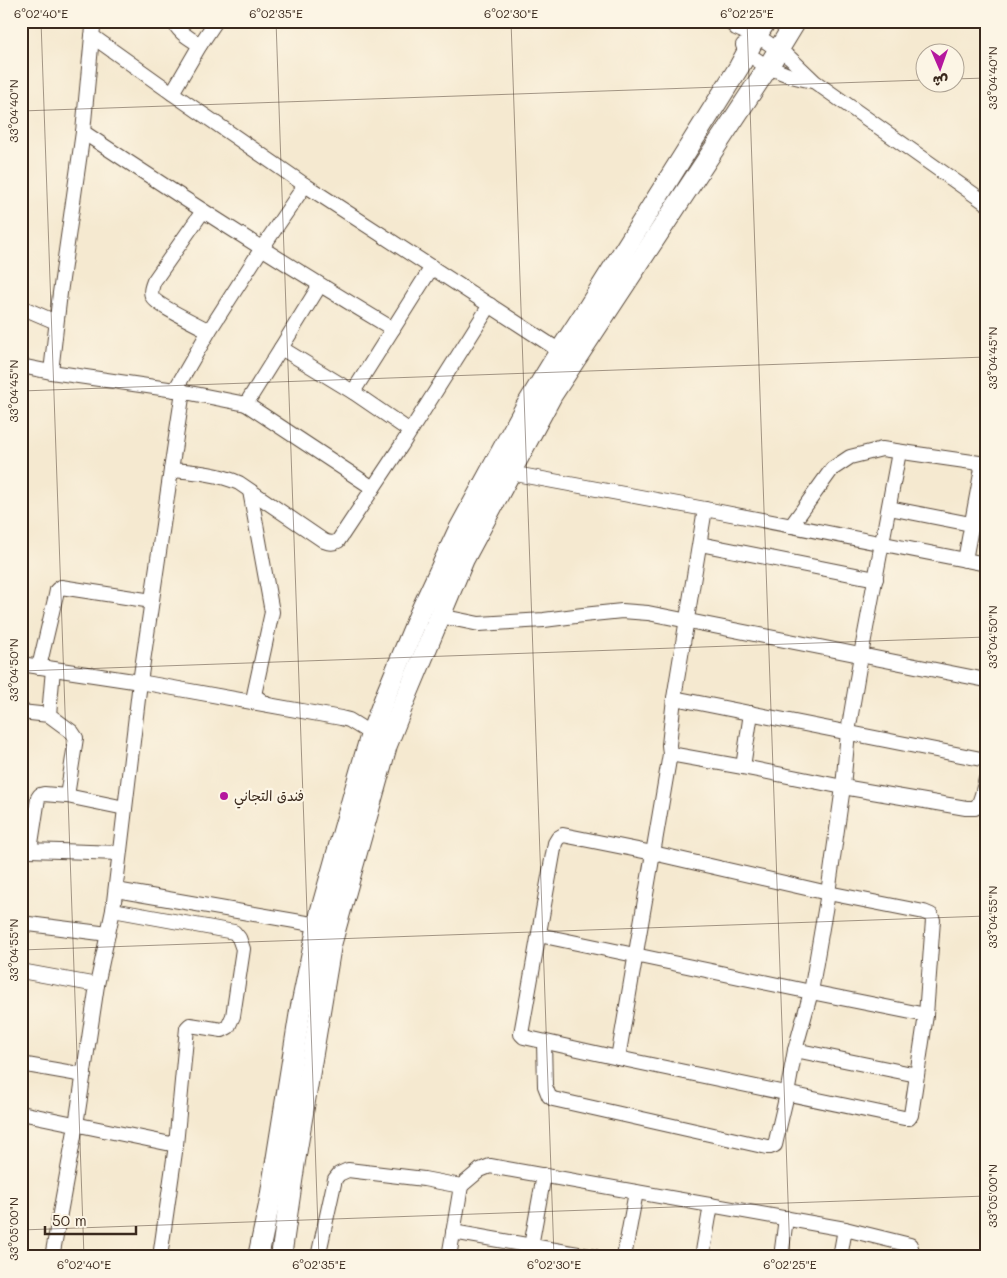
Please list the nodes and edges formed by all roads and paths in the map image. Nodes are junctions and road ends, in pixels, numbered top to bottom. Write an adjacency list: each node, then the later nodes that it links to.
1 (94, 21): 6 (street)
2 (174, 21): 8 (street)
3 (216, 21): 8 (street)
4 (796, 21): 9 (highway)
5 (733, 25): 7 (street)
6 (92, 36): 10 (street); 11 (street)
7 (756, 37): 9 (street); 9 (street); 24 (highway)
8 (200, 45): 10 (street)
9 (773, 58): 13 (street); 34 (highway)
10 (172, 93): 12 (street)
11 (83, 132): 14 (street); 20 (street)
12 (306, 185): 15 (street); 16 (street)
13 (986, 203)
14 (203, 211): 15 (street); 22 (street)
15 (262, 248): 17 (street); 22 (street)
16 (432, 268): 18 (street); 21 (street)
17 (320, 286): 21 (street); 23 (street)
18 (490, 305): 24 (street); 30 (street)
19 (21, 307): 20 (street)
20 (56, 322): 26 (street)
21 (393, 329): 28 (street)
22 (209, 331): 27 (street)
23 (281, 348): 28 (street); 29 (street)
24 (560, 351): 61 (highway)
25 (21, 366): 26 (street)
26 (51, 372): 27 (street)
27 (179, 391): 29 (street); 33 (street)
28 (353, 392): 30 (street)
29 (246, 404): 35 (street)
30 (410, 431): 35 (street)
31 (899, 452): 32 (street); 37 (street); 39 (street)
32 (984, 463): 40 (street)
33 (171, 470): 36 (street); 46 (street)
34 (510, 473): 38 (street); 47 (highway)
35 (373, 488): 36 (street)
36 (250, 491): 56 (street)
37 (889, 508): 40 (street); 42 (street)
38 (705, 510): 39 (street); 41 (street)
39 (792, 526): 42 (street)
40 (979, 526): 43 (street)
41 (700, 544): 45 (street); 48 (street)
42 (882, 544): 43 (street); 45 (street)
43 (965, 560): 44 (street)
44 (986, 564)
45 (876, 579): 49 (street)
46 (152, 602): 51 (street); 54 (street)
47 (440, 616): 48 (street); 61 (highway)
48 (687, 620): 49 (street); 55 (street)
49 (861, 655): 53 (street); 60 (street)
50 (21, 664): 51 (street)
51 (39, 667): 52 (street)
52 (54, 669): 54 (street); 59 (street)
53 (986, 680)
54 (140, 682): 56 (street); 68 (street)
55 (674, 698): 58 (street); 62 (street)
56 (266, 705): 61 (street)
57 (21, 712): 59 (street)
58 (751, 713): 60 (street); 64 (street)
59 (50, 715): 67 (street)
60 (848, 732): 63 (street); 66 (street)
61 (379, 739): 76 (highway); 105 (highway)
62 (670, 754): 64 (street); 71 (street)
63 (986, 760)
64 (743, 767): 66 (street)
65 (986, 779): 66 (street)
66 (843, 787): 73 (street)
67 (67, 796): 68 (street); 69 (street)
68 (125, 808): 70 (street)
69 (26, 850): 70 (street)
70 (119, 853): 72 (street)
71 (653, 854): 73 (street); 78 (street); 79 (street)
72 (116, 890): 74 (street); 76 (street)
73 (828, 894): 82 (street); 83 (street)
74 (113, 910): 77 (street); 93 (street)
75 (21, 923): 77 (street)
76 (318, 925): 104 (highway)
77 (108, 934): 81 (street)
78 (539, 935): 79 (street); 84 (street)
79 (635, 955): 82 (street); 86 (street)
80 (21, 971): 81 (street)
81 (97, 985): 88 (street)
82 (811, 992): 83 (street); 85 (street)
83 (926, 1015): 89 (street)
84 (544, 1042): 86 (street); 90 (street)
85 (795, 1050): 89 (street); 90 (street)
86 (618, 1058): 90 (street)
87 (21, 1064): 88 (street)
88 (84, 1075): 92 (street)
89 (917, 1075): 90 (street)
90 (787, 1094)
91 (21, 1113): 92 (street)
92 (76, 1125): 93 (street); 102 (street)
93 (176, 1145): 103 (street)
94 (544, 1176): 95 (street); 96 (street); 101 (street)
95 (461, 1186): 100 (street); 106 (street)
96 (636, 1192): 97 (street); 109 (street)
97 (711, 1205): 98 (street); 110 (street)
98 (786, 1218): 99 (street); 111 (street)
99 (845, 1228): 112 (street); 113 (street)
100 (453, 1232): 101 (street); 107 (street)
101 (530, 1251): 108 (street)
102 (52, 1257)
103 (160, 1257)
104 (258, 1257)
105 (281, 1257)
106 (318, 1257)
107 (449, 1257)
108 (595, 1257)
109 (624, 1257)
110 (702, 1257)
111 (780, 1257)
112 (840, 1257)
113 (911, 1257)

